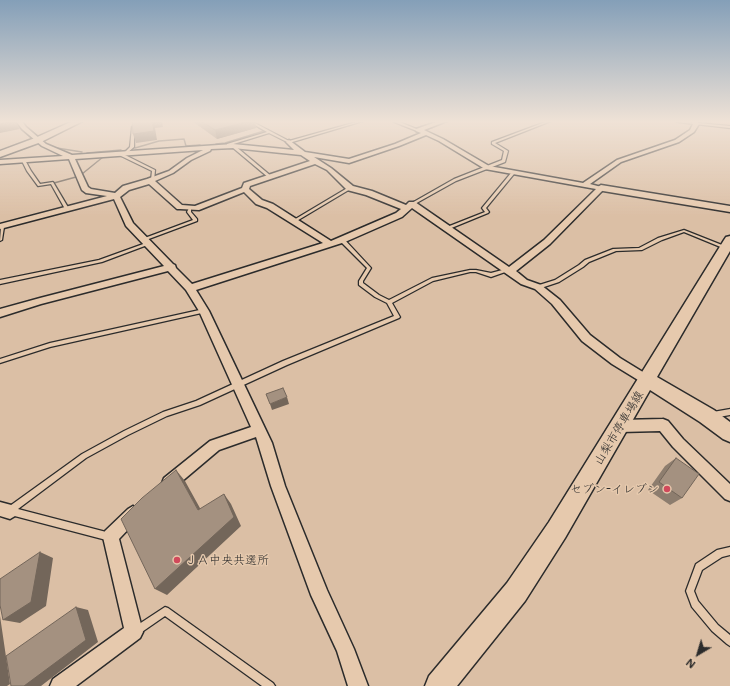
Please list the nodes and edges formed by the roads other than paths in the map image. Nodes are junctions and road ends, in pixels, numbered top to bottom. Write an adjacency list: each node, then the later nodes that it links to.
1 (63, 153): 11 (street)
2 (118, 153): 11 (street); 20 (lane)
3 (200, 153): 20 (street)
4 (241, 153): 19 (lane)
5 (299, 153): 10 (street)
6 (375, 153): 14 (street)
7 (461, 153): 16 (street)
8 (506, 153): 16 (lane)
9 (640, 153): 21 (street)
10 (305, 154): 13 (street); 14 (street)
11 (71, 157): 12 (street); 25 (street)
12 (24, 161): 15 (street); 28 (lane)
13 (316, 161): 17 (street); 19 (street)
14 (349, 161): 17 (street)
15 (0, 162)
16 (487, 168): 18 (street); 26 (lane)
17 (329, 169): 22 (street)
18 (512, 174): 21 (street); 32 (lane)
19 (270, 178): 24 (street)
20 (152, 180): 25 (street); 27 (street)
21 (584, 185): 23 (street)
22 (350, 188): 26 (street); 30 (lane)
23 (602, 188): 29 (main road); 39 (street)
24 (245, 189): 27 (street); 30 (street)
25 (116, 196): 28 (street); 35 (street)
26 (409, 206): 32 (street); 34 (street)
27 (190, 208): 35 (lane)
28 (66, 209): 31 (street)
29 (730, 209)
30 (294, 221): 36 (street)
31 (1, 227): 33 (lane)
32 (448, 228): 39 (street)
33 (0, 240)
34 (342, 240): 36 (street); 43 (lane)
35 (146, 242): 38 (street); 40 (lane)
36 (331, 244): 42 (street)
37 (728, 244): 41 (lane); 47 (main road, 山梨市停車場線)
38 (172, 267): 42 (street); 45 (street)
39 (507, 271): 41 (street); 43 (lane)
40 (0, 282)
41 (538, 287): 47 (street)
42 (190, 288): 44 (street)
43 (389, 302): 48 (lane)
44 (204, 311): 46 (lane); 48 (street)
45 (0, 313)
46 (0, 361)
47 (647, 380): 50 (main road); 51 (main road, 山梨市停車場線)
48 (238, 386): 52 (street); 57 (lane)
49 (730, 412): 50 (lane)
50 (707, 416): 53 (main road)
51 (620, 426): 55 (street); 65 (main road, 山梨市停車場線)
52 (259, 430): 54 (street); 64 (street)
53 (730, 433)
54 (159, 491)
55 (730, 494)
56 (142, 506): 58 (street)
57 (5, 510): 58 (lane)
58 (111, 537): 60 (street)
59 (730, 551): 61 (lane)
60 (134, 632): 62 (street); 63 (lane)
61 (730, 641)
62 (60, 686)
63 (270, 686)
64 (358, 686)
65 (439, 686)

